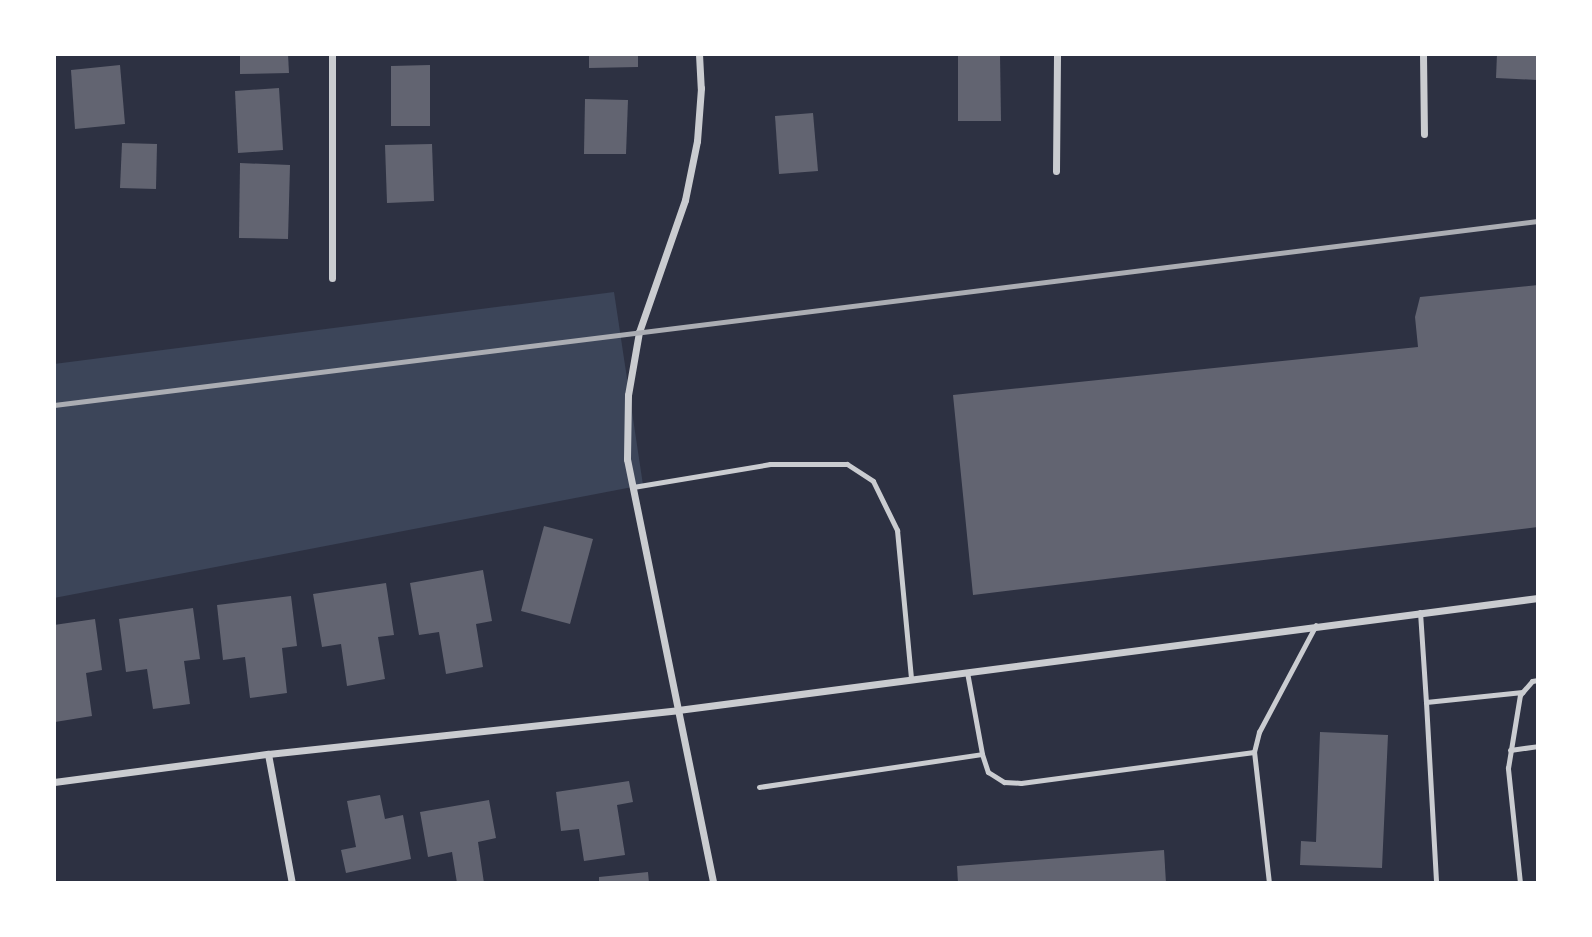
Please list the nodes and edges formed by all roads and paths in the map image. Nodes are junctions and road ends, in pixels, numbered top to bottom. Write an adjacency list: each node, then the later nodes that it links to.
1 (332, 54): 7 (street)
2 (699, 54): 8 (street)
3 (1057, 54): 6 (street)
4 (1423, 54): 5 (street)
5 (1424, 134)
6 (1056, 171)
7 (332, 278)
8 (633, 487): 13 (lane); 17 (street)
9 (1538, 598): 10 (street)
10 (1420, 612): 11 (street); 16 (lane)
11 (1316, 625): 12 (street); 20 (lane)
12 (967, 672): 13 (street); 22 (lane)
13 (911, 679): 17 (street)
14 (1538, 680): 15 (lane)
15 (1522, 692): 16 (lane); 19 (lane)
16 (1426, 702): 28 (lane)
17 (678, 710): 21 (street); 26 (street)
18 (1538, 747): 19 (lane)
19 (1510, 750): 29 (lane)
20 (1254, 752): 22 (lane); 27 (lane)
21 (268, 754): 23 (street); 25 (street)
22 (982, 754): 24 (lane)
23 (54, 782)
24 (759, 787)
25 (292, 883)
26 (713, 883)
27 (1269, 883)
28 (1436, 883)
29 (1520, 883)

